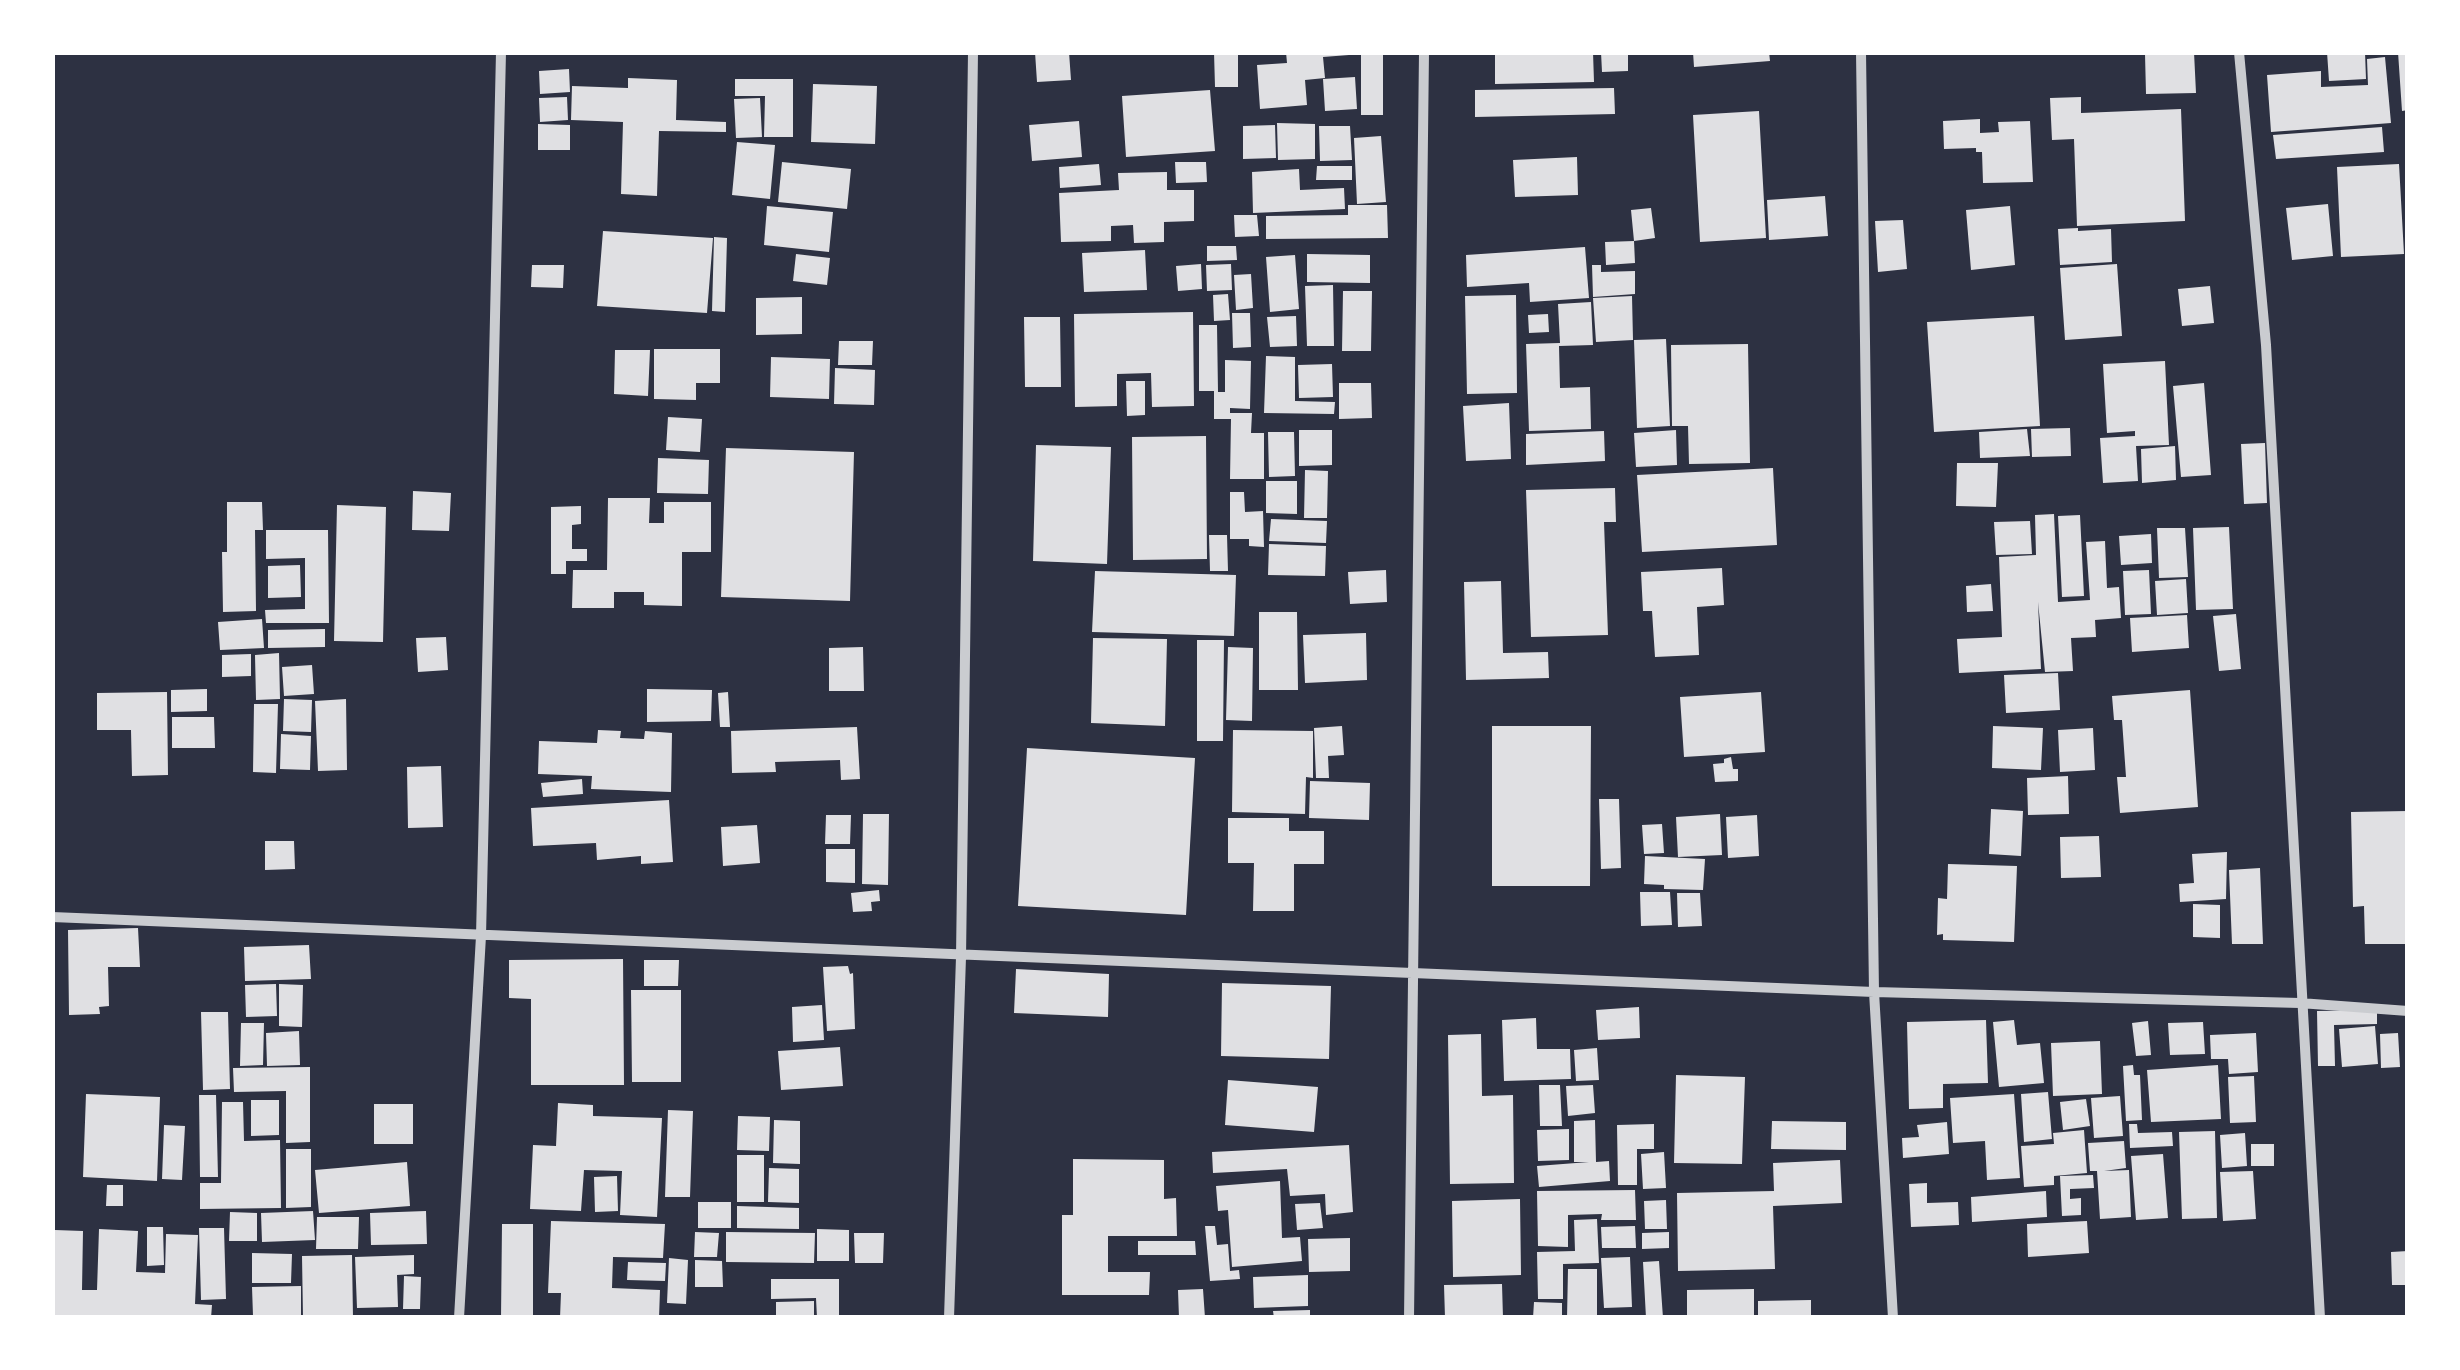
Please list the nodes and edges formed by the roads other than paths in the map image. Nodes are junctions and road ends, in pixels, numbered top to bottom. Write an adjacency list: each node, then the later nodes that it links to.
1 (501, 52): 7 (street)
2 (973, 52): 8 (street)
3 (1424, 52): 9 (street)
4 (1862, 52): 10 (street)
5 (2239, 52): 11 (street)
6 (52, 917): 7 (street)
7 (481, 936): 8 (street); 13 (street)
8 (961, 956): 9 (street); 14 (street)
9 (1415, 972): 10 (street); 15 (street)
10 (1874, 992): 11 (street); 16 (street)
11 (2300, 1003): 12 (street); 17 (street)
12 (2408, 1011)
13 (459, 1318)
14 (949, 1318)
15 (1409, 1318)
16 (1893, 1318)
17 (2320, 1318)

